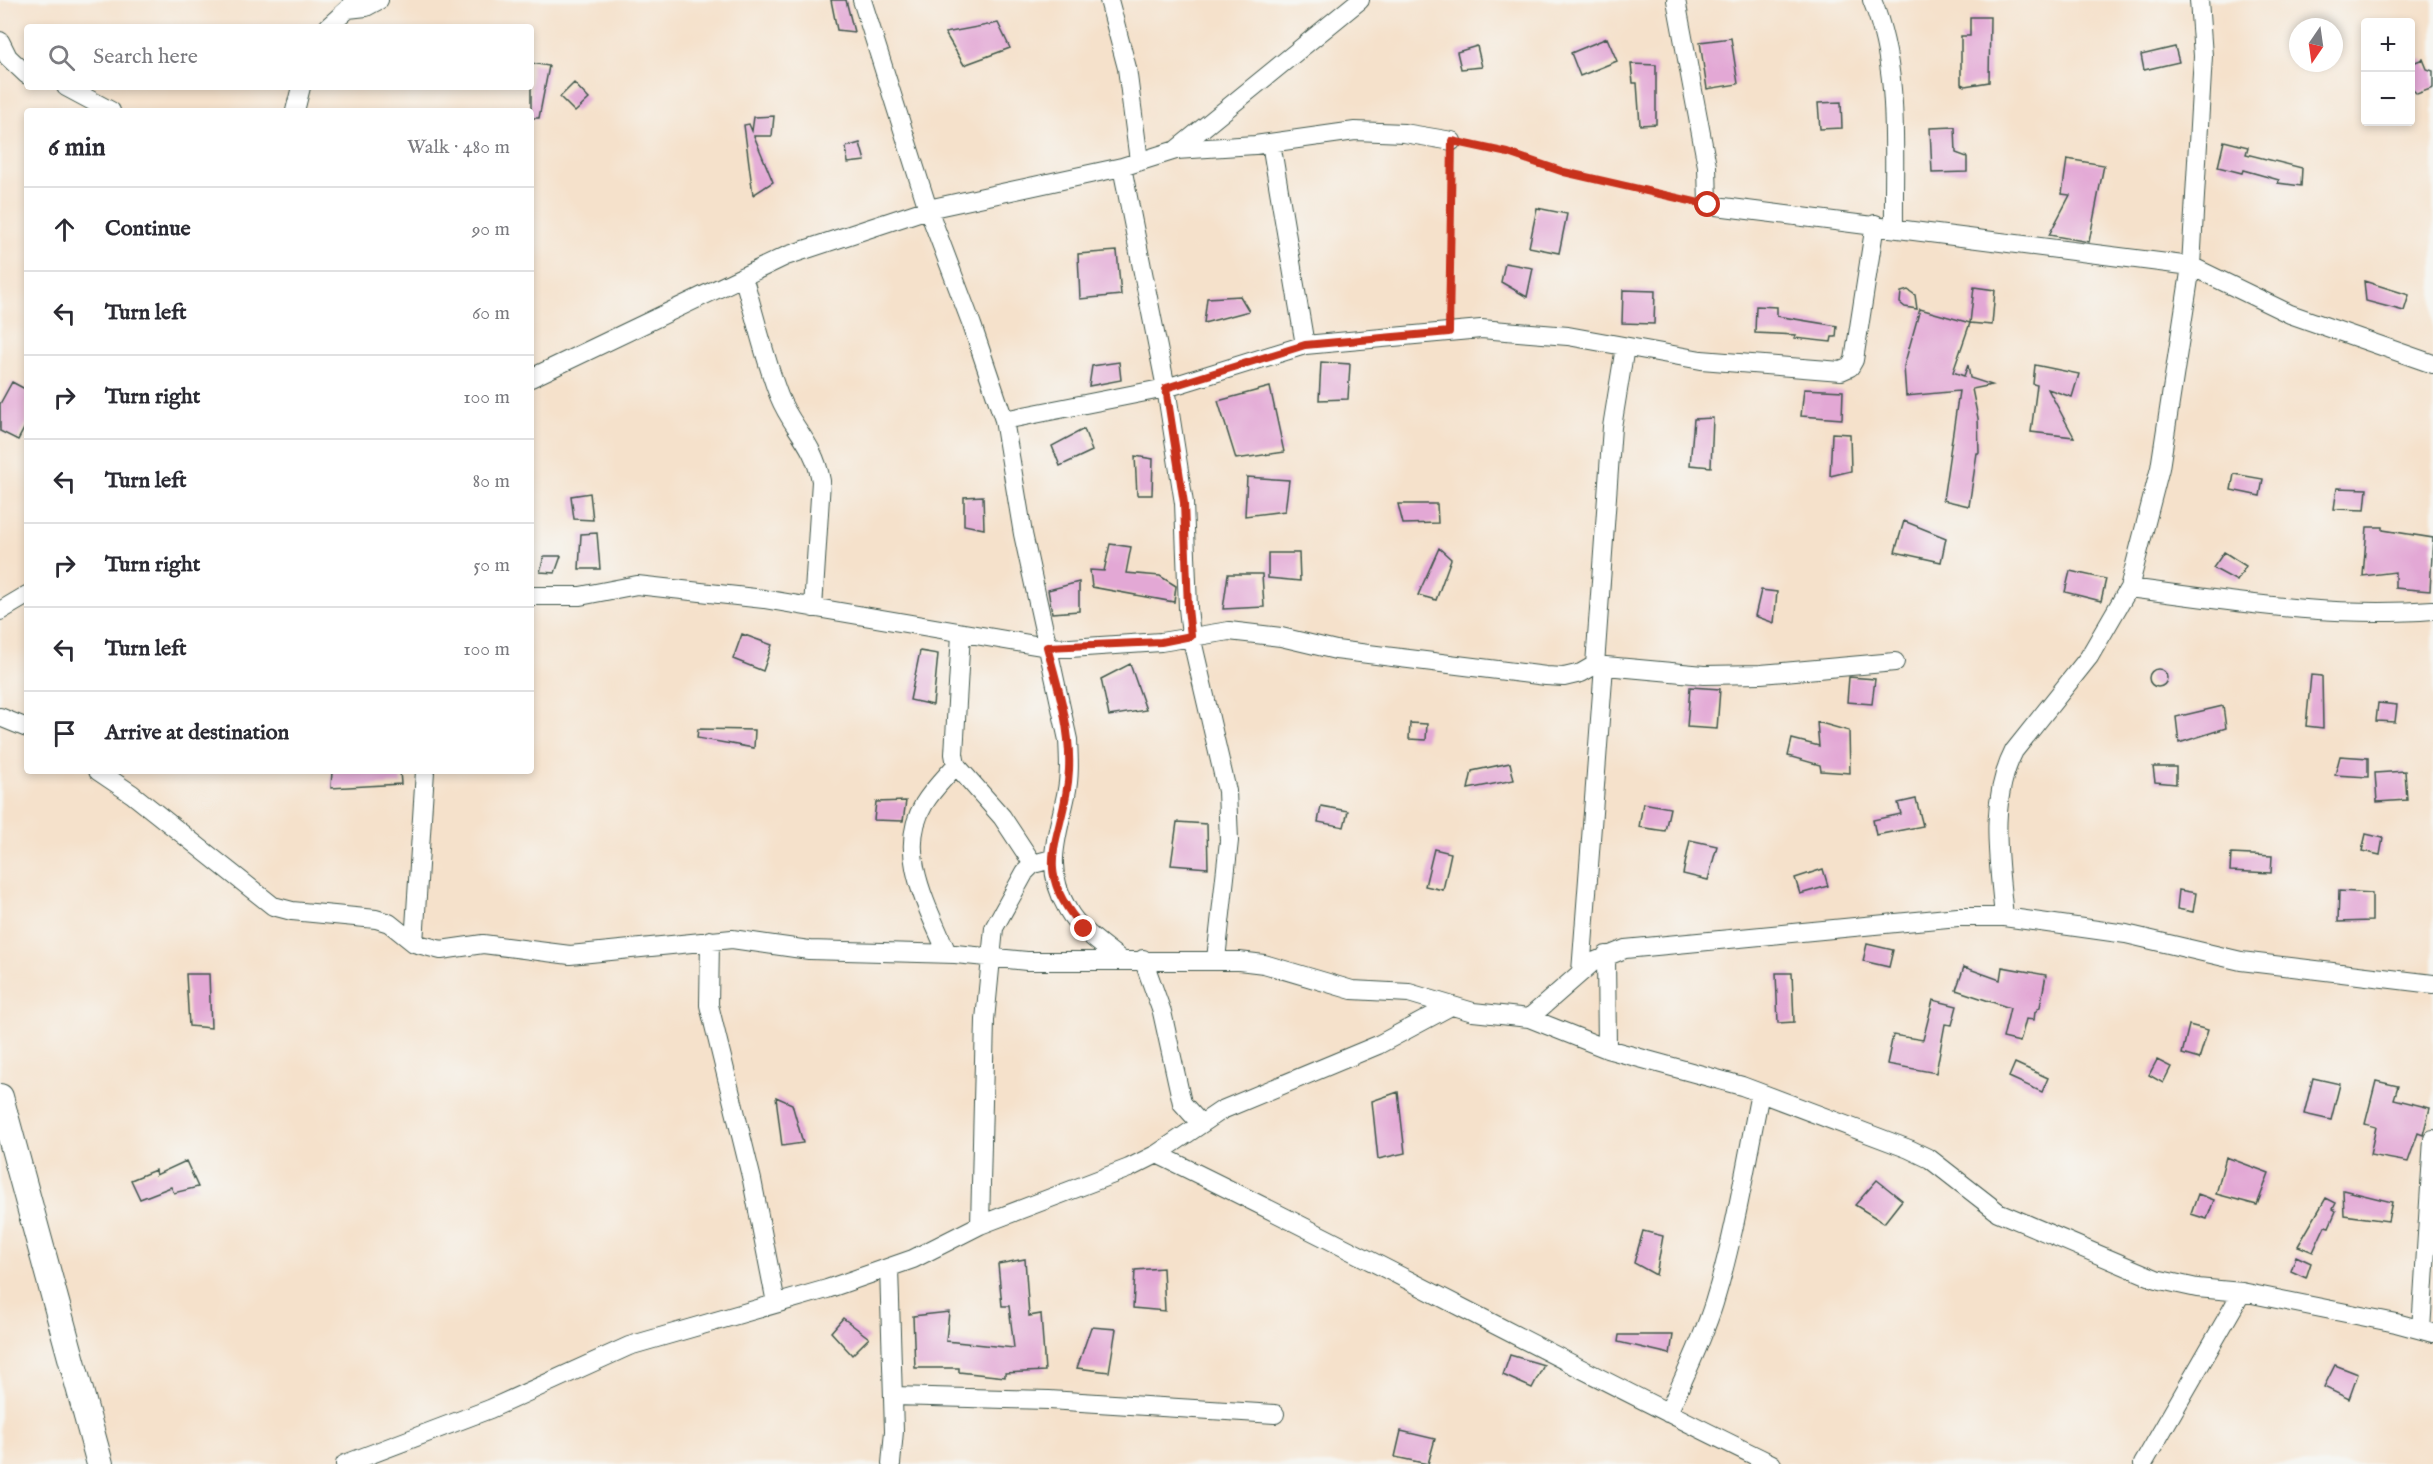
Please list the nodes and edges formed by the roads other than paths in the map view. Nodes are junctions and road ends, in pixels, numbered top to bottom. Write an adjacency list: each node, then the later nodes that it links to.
1 (379, 0): 8 (street)
2 (862, 0): 20 (street)
3 (1109, 0): 19 (street)
4 (1360, 0): 18 (street)
5 (1676, 0): 21 (street)
6 (1872, 0): 22 (street)
7 (2199, 0): 23 (street)
8 (351, 5): 9 (street)
9 (331, 24)
10 (0, 41): 11 (street)
11 (24, 72)
12 (72, 90): 14 (street)
13 (300, 90): 15 (street)
14 (105, 108)
15 (296, 108)
16 (1452, 141): 17 (street)
17 (1270, 143): 18 (street); 25 (street)
18 (1176, 150): 19 (street)
19 (1131, 164): 20 (street); 29 (street)
20 (928, 209): 24 (street); 30 (street)
21 (1875, 224): 22 (street); 26 (street)
22 (1894, 227): 23 (street)
23 (2191, 266): 27 (street); 31 (street)
24 (744, 276): 28 (street); 34 (street)
25 (1305, 345): 26 (street); 29 (street)
26 (1624, 347): 41 (street)
27 (2433, 364)
28 (534, 377)
29 (1166, 388): 30 (street); 38 (street)
30 (1004, 420): 39 (street)
31 (2129, 588): 35 (street); 49 (street)
32 (534, 596): 34 (street)
33 (24, 597): 36 (street)
34 (813, 608): 37 (street)
35 (2433, 610)
36 (0, 611)
37 (961, 634): 39 (street); 44 (street)
38 (1191, 636): 39 (street); 41 (street); 56 (street)
39 (1047, 647): 47 (street)
40 (1895, 662): 41 (street)
41 (1599, 666): 58 (street)
42 (0, 717): 43 (street)
43 (24, 727)
44 (956, 765): 48 (street); 52 (street)
45 (102, 774): 51 (street)
46 (425, 774): 51 (street)
47 (1052, 859): 48 (street); 57 (street)
48 (1033, 864): 54 (street)
49 (2004, 917): 53 (street); 59 (street)
50 (710, 940): 51 (street); 52 (street); 71 (street)
51 (414, 943)
52 (947, 954): 54 (street)
53 (1606, 954): 58 (street); 62 (street)
54 (991, 957): 57 (street); 68 (street)
55 (1143, 959): 56 (street); 57 (street); 65 (street)
56 (1216, 959): 60 (street)
57 (1121, 960)
58 (1581, 972): 61 (street)
59 (2433, 984)
60 (1449, 1007): 61 (street); 65 (street)
61 (1529, 1018): 62 (street)
62 (1607, 1049): 63 (street)
63 (1760, 1092): 70 (street); 74 (street)
64 (0, 1097): 76 (street)
65 (1200, 1123): 67 (street)
66 (2433, 1138): 72 (street)
67 (1157, 1154): 68 (street); 74 (street)
68 (980, 1225): 69 (street)
69 (889, 1268): 71 (street); 73 (street)
70 (2242, 1292): 72 (street); 80 (street)
71 (776, 1303): 77 (street)
72 (2427, 1332)
73 (893, 1396): 75 (street); 78 (street)
74 (1668, 1413): 79 (street)
75 (1275, 1414)
76 (100, 1464)
77 (345, 1464)
78 (891, 1464)
79 (1772, 1464)
80 (2143, 1464)

